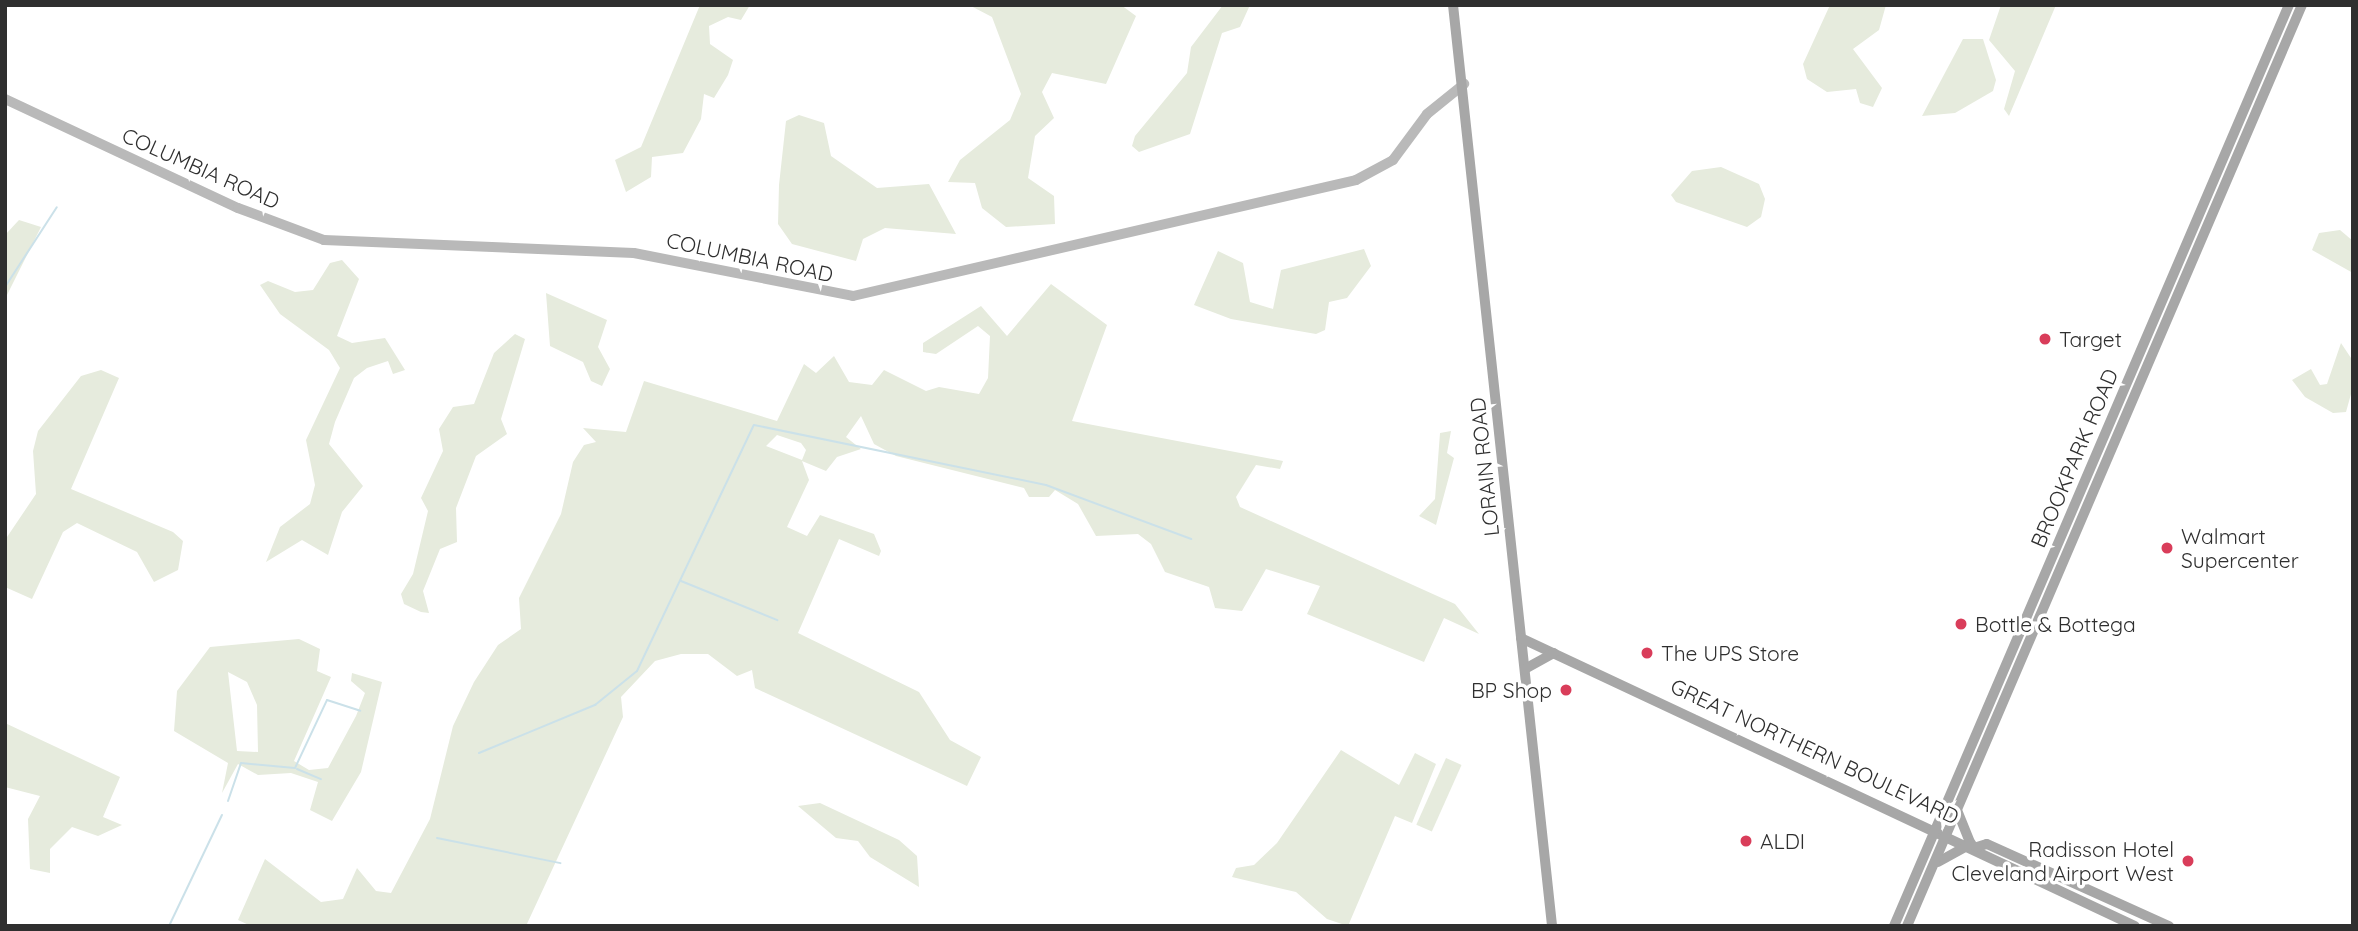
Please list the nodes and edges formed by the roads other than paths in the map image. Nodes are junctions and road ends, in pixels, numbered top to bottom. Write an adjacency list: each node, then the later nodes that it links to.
1 (1453, 5): 4 (main road, LORAIN ROAD)
2 (2289, 5): 10 (main road, BROOKPARK ROAD)
3 (2302, 5): 9 (main road, BROOKPARK ROAD)
4 (1464, 84): 5 (main road, COLUMBIA ROAD); 6 (main road, LORAIN ROAD)
5 (5, 99)
6 (1521, 638): 7 (main road, GREAT NORTHERN BOULEVARD); 8 (main road, LORAIN ROAD)
7 (1554, 653): 8 (main road); 10 (main road, GREAT NORTHERN BOULEVARD)
8 (1525, 669): 14 (main road, LORAIN ROAD)
9 (1957, 810): 11 (main road, BROOKPARK ROAD); 12 (main road)
10 (1936, 828): 11 (main road, GREAT NORTHERN BOULEVARD); 15 (main road, BROOKPARK ROAD)
11 (1947, 833): 12 (main road, GREAT NORTHERN BOULEVARD); 13 (main road, BROOKPARK ROAD)
12 (1974, 846): 13 (main road); 17 (main road, GREAT NORTHERN BOULEVARD); 18 (main road, GREAT NORTHERN BOULEVARD)
13 (1928, 876): 16 (main road, BROOKPARK ROAD)
14 (1552, 926)
15 (1894, 926)
16 (1907, 926)
17 (2134, 926)
18 (2169, 926)

